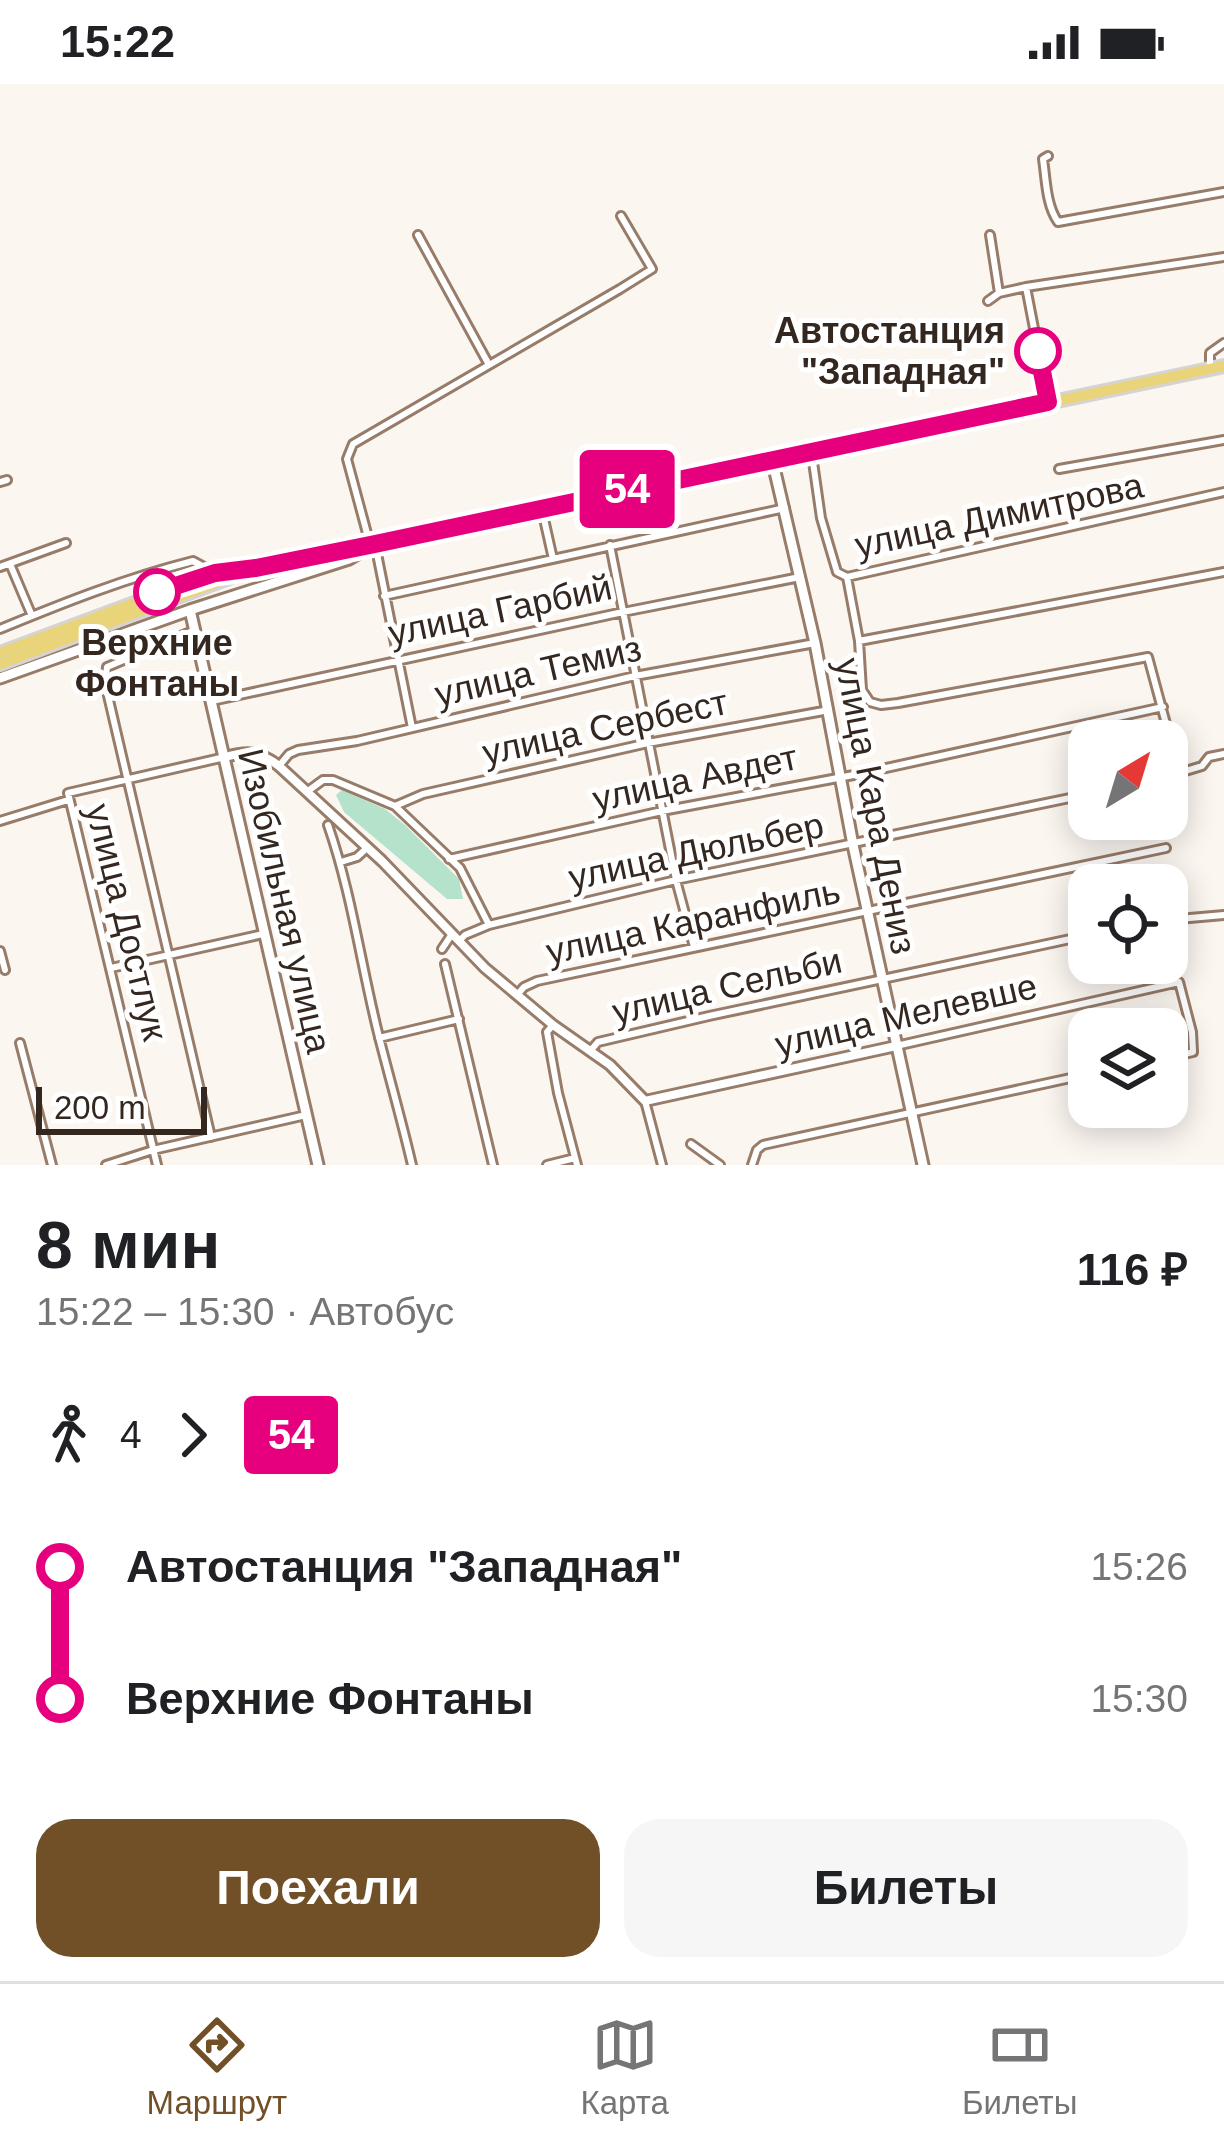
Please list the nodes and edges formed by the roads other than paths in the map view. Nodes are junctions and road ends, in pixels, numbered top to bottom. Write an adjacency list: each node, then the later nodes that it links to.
1 (1048, 156): 2 (street)
2 (1224, 192)
3 (622, 216): 22 (street)
4 (418, 235): 11 (street)
5 (990, 235): 8 (street)
6 (1224, 257): 7 (street)
7 (1026, 287): 8 (street); 14 (street)
8 (999, 293): 9 (street)
9 (988, 301)
10 (1224, 343): 13 (street)
11 (488, 363)
12 (1224, 366): 13 (main road)
13 (1210, 369): 14 (main road)
14 (1048, 402): 16 (main road)
15 (1224, 440): 18 (street)
16 (812, 452): 17 (main road); 34 (street, улица Димитрова)
17 (772, 459): 20 (main road, улица Кара Дениз); 21 (main road)
18 (1059, 470)
19 (1224, 493): 34 (street, улица Димитрова)
20 (785, 508): 24 (street); 33 (main road, улица Кара Дениз)
21 (542, 509): 22 (main road); 26 (street)
22 (371, 541): 25 (main road); 32 (main road); 35 (street)
23 (66, 543): 27 (street)
24 (610, 545): 26 (street); 38 (street)
25 (335, 551): 29 (main road); 32 (main road)
26 (553, 560): 35 (street)
27 (9, 563): 28 (street); 39 (street)
28 (0, 567)
29 (262, 567): 31 (main road); 47 (main road)
30 (1224, 572): 43 (street)
31 (215, 573): 39 (street); 45 (main road)
32 (302, 573): 36 (main road)
33 (800, 577): 38 (street, улица Гарбий); 44 (main road, улица Кара Дениз)
34 (847, 577): 43 (street)
35 (384, 596): 46 (street)
36 (214, 602): 37 (main road); 42 (main road)
37 (190, 610): 40 (main road); 42 (main road, Изобильная улица)
38 (623, 612): 46 (street, улица Гарбий); 48 (street)
39 (32, 616): 41 (street)
40 (170, 616): 42 (main road); 49 (main road)
41 (0, 629)
42 (195, 630): 50 (main road, Изобильная улица); 61 (street)
43 (859, 641): 51 (street)
44 (815, 643): 48 (street, улица Темиз); 52 (main road, улица Кара Дениз)
45 (0, 653)
46 (397, 659): 50 (street, улица Гарбий); 54 (street)
47 (0, 664)
48 (635, 676): 54 (street, улица Темиз); 55 (street)
49 (0, 678)
50 (212, 701): 57 (main road, Изобильная улица)
51 (1163, 707): 53 (street); 60 (street, улица Авдет)
52 (829, 710): 55 (street, улица Сербест); 60 (main road, улица Кара Дениз)
53 (1167, 720)
54 (412, 728): 58 (street, улица Темиз)
55 (649, 742): 65 (street, улица Сербест); 66 (street)
56 (1224, 754): 59 (street)
57 (225, 758): 58 (street); 61 (street, улица Достлук); 79 (main road, Изобильная улица)
58 (279, 766): 62 (street)
59 (1188, 770)
60 (840, 776): 66 (street, улица Авдет); 69 (main road, улица Кара Дениз)
61 (127, 777): 64 (street, улица Достлук); 85 (street)
62 (308, 791): 65 (street); 70 (street)
63 (1068, 799): 69 (street, улица Дюльбер)
64 (68, 800): 67 (street); 87 (street, улица Достлук)
65 (395, 806): 72 (street)
66 (662, 812): 72 (street, улица Авдет); 74 (street)
67 (0, 821)
68 (328, 825): 73 (street)
69 (853, 845): 74 (street, улица Дюльбер); 75 (main road, улица Кара Дениз)
70 (368, 847): 73 (street); 80 (street)
71 (1166, 848): 75 (street, улица Каранфиль)
72 (449, 859): 78 (street)
73 (341, 862): 95 (street)
74 (676, 880): 78 (street, улица Дюльбер); 82 (street)
75 (869, 912): 82 (street, улица Каранфиль); 89 (main road, улица Кара Дениз)
76 (1224, 916): 77 (street)
77 (1188, 919)
78 (489, 925): 80 (street, улица Дюльбер)
79 (263, 934): 85 (street); 103 (main road, Изобильная улица)
80 (456, 938): 83 (street); 90 (street)
81 (1068, 940): 89 (street, улица Сельби)
82 (695, 948): 90 (street, улица Каранфиль)
83 (442, 950)
84 (0, 951): 88 (street)
85 (169, 954): 87 (street); 104 (street)
86 (445, 964): 93 (street)
87 (111, 968): 106 (street, улица Достлук)
88 (5, 970)
89 (884, 979): 97 (main road, улица Кара Дениз); 98 (street, улица Сельби)
90 (517, 995): 94 (street)
91 (1186, 1008): 97 (street, улица Мелевше)
92 (1188, 1017): 99 (street, улица Мелевше)
93 (459, 1019): 95 (street); 113 (street)
94 (553, 1025): 98 (street); 107 (street)
95 (379, 1038): 112 (street)
96 (20, 1043): 108 (street)
97 (896, 1046): 101 (street, улица Мелевше); 102 (main road, улица Кара Дениз)
98 (591, 1050): 101 (street)
99 (1188, 1053)
100 (1068, 1079): 102 (street)
101 (645, 1101): 115 (street)
102 (912, 1112): 117 (street); 118 (main road, улица Кара Дениз)
103 (306, 1114): 104 (street); 111 (main road, Изобильная улица)
104 (212, 1137): 106 (street)
105 (691, 1144): 116 (street)
106 (153, 1150): 109 (street); 110 (street, улица Достлук)
107 (576, 1162): 114 (street)
108 (52, 1165)
109 (106, 1165)
110 (157, 1165)
111 (318, 1165)
112 (412, 1165)
113 (493, 1165)
114 (547, 1165)
115 (662, 1165)
116 (720, 1165)
117 (752, 1165)
118 (923, 1165)

